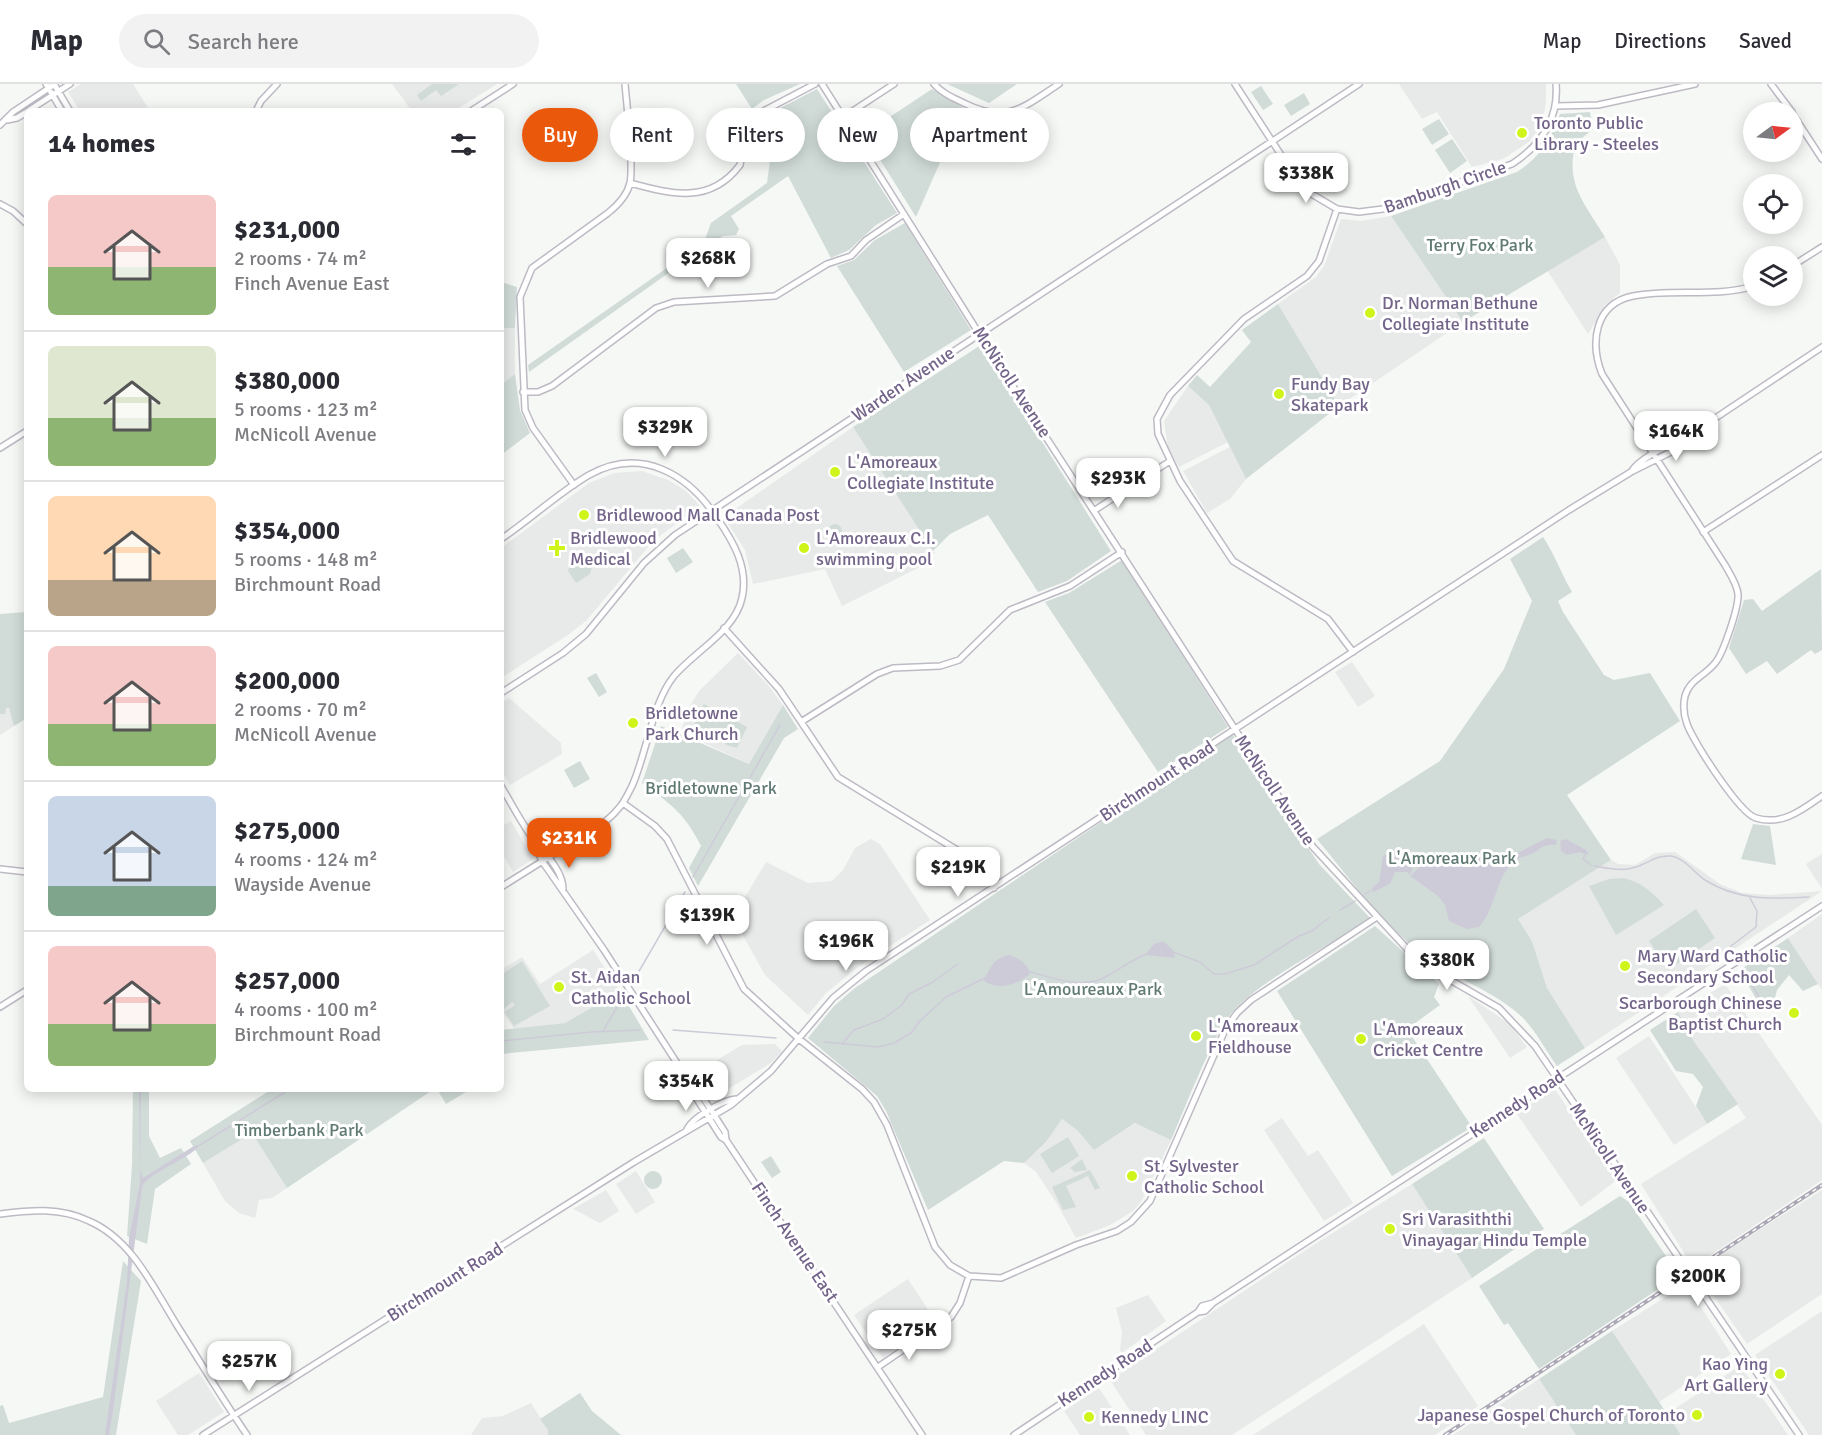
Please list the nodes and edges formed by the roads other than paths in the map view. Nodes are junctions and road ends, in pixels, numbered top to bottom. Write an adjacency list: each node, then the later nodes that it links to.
1 (70, 84): 16 (street)
2 (277, 84): 23 (street)
3 (513, 84): 24 (street)
4 (625, 84): 36 (street)
5 (815, 84): 36 (street)
6 (822, 84): 25 (street, McNicoll Avenue)
7 (894, 84): 26 (street)
8 (934, 84): 9 (street)
9 (1059, 84)
10 (1235, 84): 31 (street, Bamburgh Circle)
11 (1359, 84): 31 (street, Warden Avenue)
12 (1556, 84): 19 (street, Bamburgh Circle)
13 (1695, 84): 19 (street)
14 (1771, 84): 18 (street)
15 (52, 85): 16 (street); 17 (street); 28 (street)
16 (59, 92): 17 (street); 22 (street)
17 (53, 96): 20 (street); 21 (street)
18 (1784, 102)
19 (1556, 106): 38 (street, Bamburgh Circle)
20 (33, 108)
21 (60, 108)
22 (68, 108)
23 (258, 108)
24 (476, 108)
25 (837, 108)
26 (858, 108)
27 (24, 114): 28 (street)
28 (7, 120): 29 (street)
29 (0, 125)
30 (1803, 130): 33 (street)
31 (1272, 141): 38 (street, Bamburgh Circle); 44 (street, Warden Avenue)
32 (1822, 145): 33 (street)
33 (1815, 149): 34 (street)
34 (1822, 159)
35 (871, 162): 39 (street, McNicoll Avenue)
36 (630, 183): 46 (street)
37 (0, 204): 40 (street)
38 (1336, 209): 51 (street)
39 (904, 214): 44 (street, McNicoll Avenue); 46 (street)
40 (24, 221)
41 (1822, 247): 42 (street)
42 (1803, 259)
43 (1743, 288): 50 (street)
44 (980, 334): 53 (street, McNicoll Avenue); 54 (street, Warden Avenue)
45 (1822, 347): 50 (street, Birchmount Road)
46 (523, 393): 52 (street)
47 (24, 432): 48 (street)
48 (0, 448)
49 (1822, 455): 55 (street)
50 (1655, 457): 55 (street); 59 (street, Birchmount Road)
51 (1170, 461): 53 (street); 59 (street)
52 (574, 485): 54 (street); 56 (street)
53 (1095, 510): 57 (street, McNicoll Avenue)
54 (712, 511): 58 (street); 60 (street, Warden Avenue)
55 (1703, 532): 64 (street)
56 (504, 537)
57 (1122, 552): 61 (street); 62 (street, McNicoll Avenue)
58 (724, 628): 61 (street); 65 (street)
59 (1353, 652): 62 (street, Birchmount Road)
60 (504, 691)
61 (801, 722): 72 (street)
62 (1234, 730): 72 (street, Birchmount Road); 75 (street, McNicoll Avenue)
63 (504, 791): 66 (street, Finch Avenue East)
64 (1822, 796)
65 (623, 803): 67 (street); 78 (street)
66 (532, 837): 67 (street, Finch Avenue East); 68 (street, Finch Avenue East)
67 (548, 857): 68 (street); 73 (street, Finch Avenue East)
68 (542, 861): 71 (street); 73 (street, Finch Avenue East)
69 (0, 869): 70 (street)
70 (24, 872)
71 (504, 885)
72 (994, 888): 78 (street, Birchmount Road)
73 (563, 889): 80 (street, Finch Avenue East)
74 (1822, 906): 79 (street, Kennedy Road)
75 (1377, 917): 79 (street, McNicoll Avenue); 82 (street)
76 (24, 992): 77 (street)
77 (0, 1007)
78 (799, 1039): 80 (street, Birchmount Road); 82 (street)
79 (1557, 1079): 88 (street, Kennedy Road); 89 (street, McNicoll Avenue)
80 (710, 1114): 83 (street, Finch Avenue East); 84 (street, Birchmount Road)
81 (0, 1214): 84 (street)
82 (969, 1276): 83 (street)
83 (878, 1367): 87 (street, Finch Avenue East)
84 (234, 1415): 85 (street, Birchmount Road); 86 (street)
85 (203, 1435)
86 (247, 1435)
87 (922, 1435)
88 (1014, 1435)
89 (1799, 1435)

